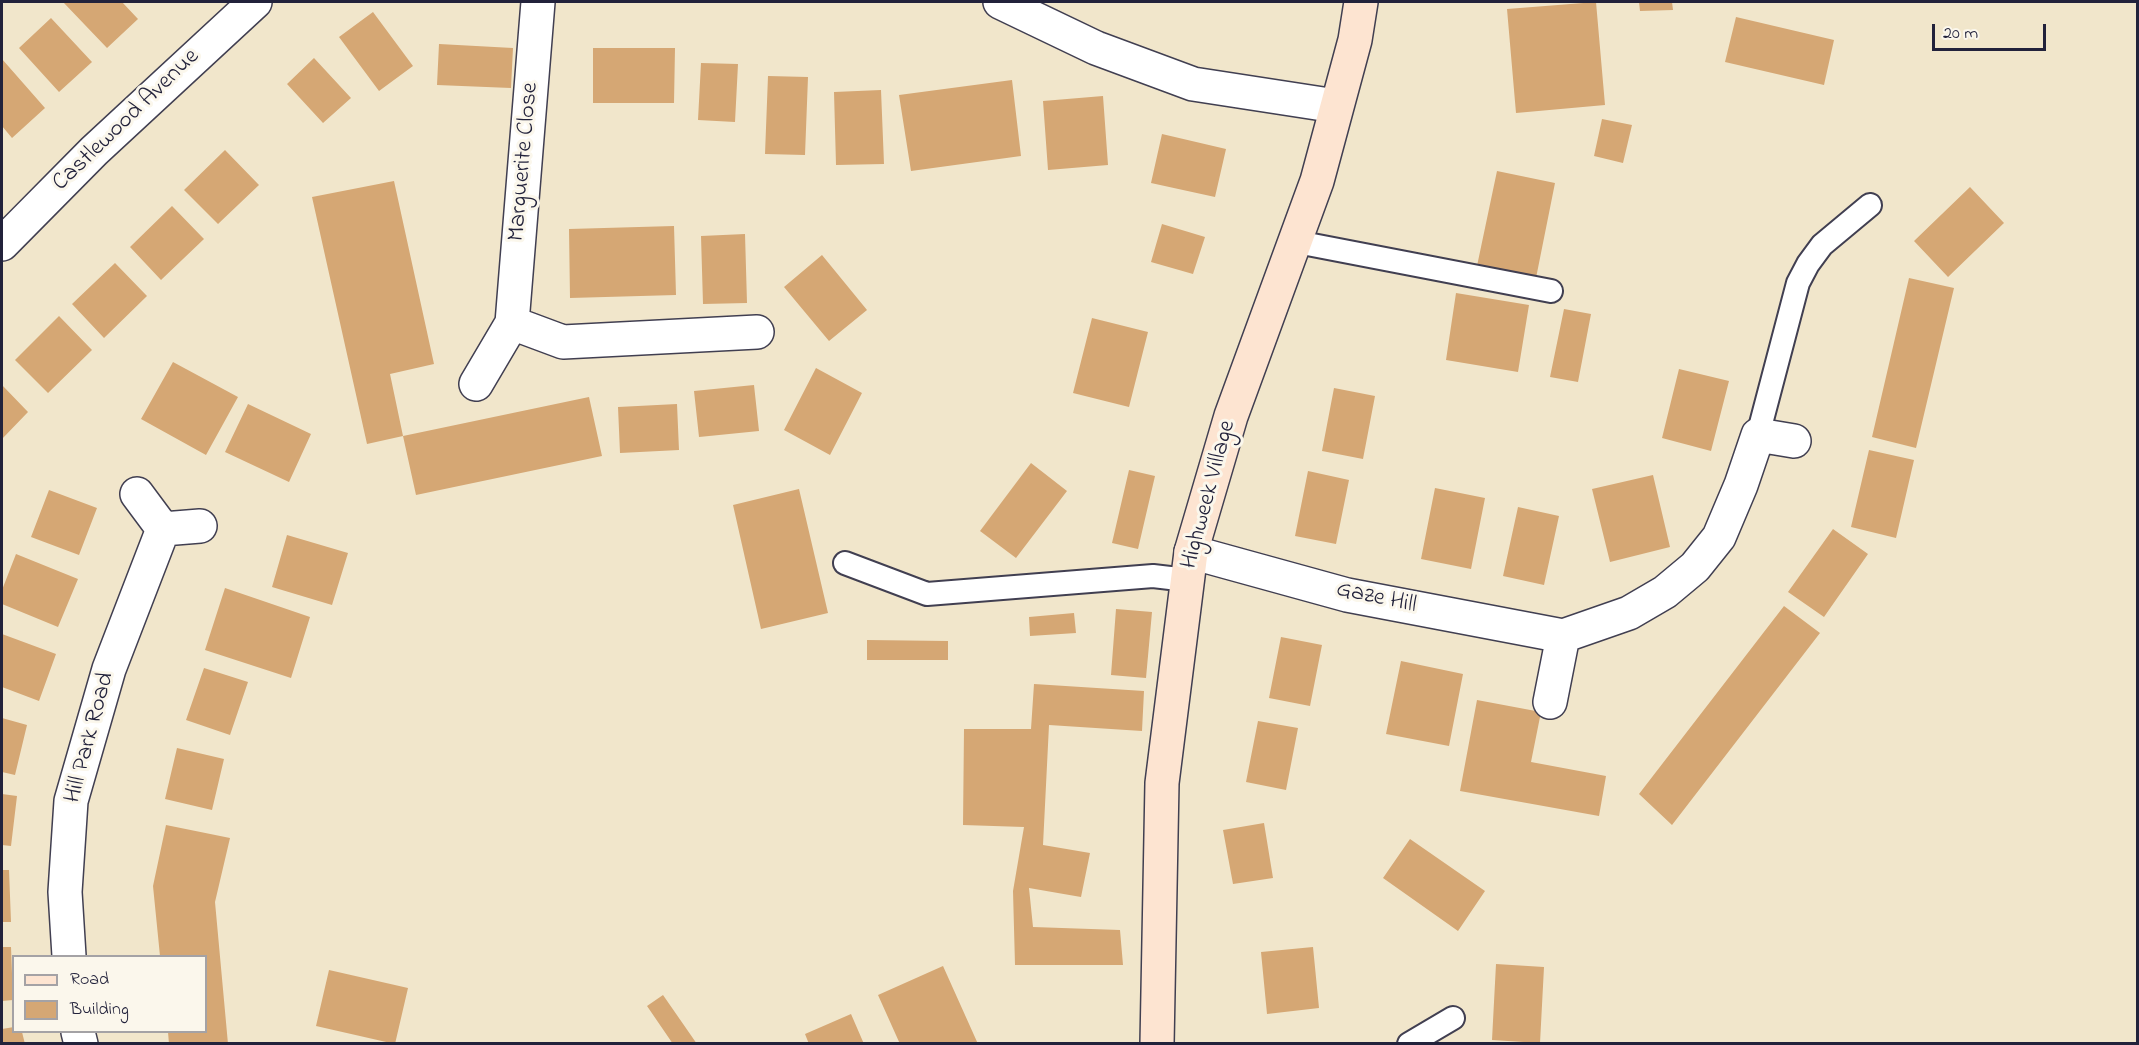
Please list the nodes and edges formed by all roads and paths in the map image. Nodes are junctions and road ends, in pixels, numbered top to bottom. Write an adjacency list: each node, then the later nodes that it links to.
1 (255, 2): 8 (street, Castlewood Avenue)
2 (538, 2): 10 (street, Marguerite Close)
3 (1000, 2): 5 (street)
4 (1361, 2): 5 (street, Highweek Village)
5 (1336, 106): 7 (street, Highweek Village)
6 (1870, 205): 13 (lane)
7 (1297, 242): 9 (lane); 19 (street, Highweek Village)
8 (2, 244)
9 (1551, 291)
10 (512, 323): 11 (street); 12 (street, Marguerite Close)
11 (757, 332)
12 (476, 384)
13 (1758, 435): 14 (street); 20 (street, Gaze Hill)
14 (1794, 441)
15 (137, 494): 17 (street)
16 (200, 526): 17 (street)
17 (163, 529): 22 (street, Hill Park Road)
18 (845, 563): 19 (lane)
19 (1189, 566): 20 (street, Gaze Hill); 24 (street, Highweek Village)
20 (1563, 636): 21 (street)
21 (1550, 702)
22 (69, 955)
23 (1453, 1018): 25 (lane)
24 (1157, 1044)
25 (1408, 1044)

